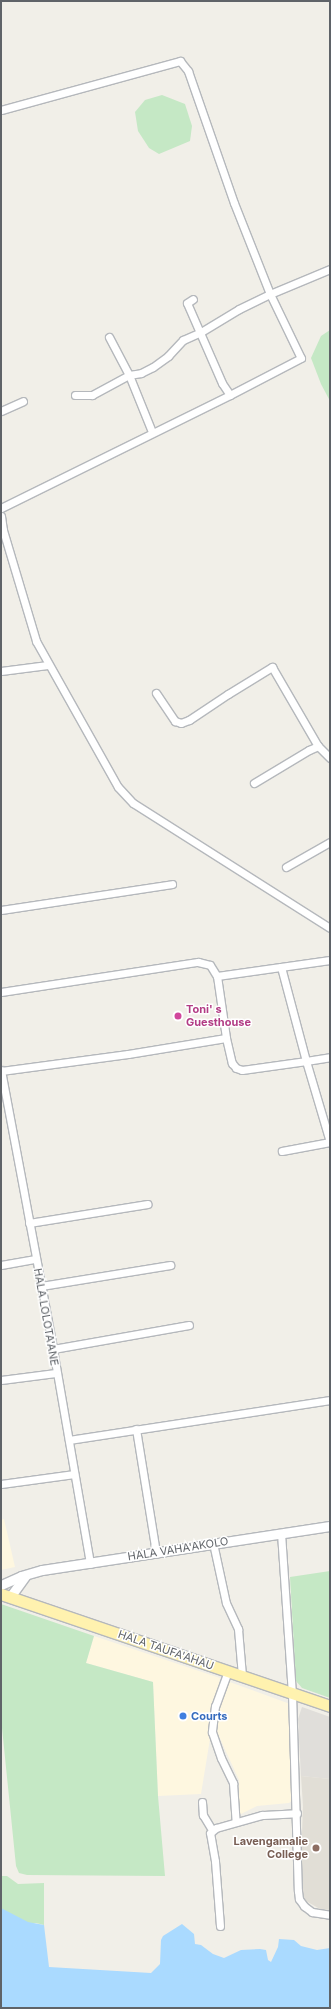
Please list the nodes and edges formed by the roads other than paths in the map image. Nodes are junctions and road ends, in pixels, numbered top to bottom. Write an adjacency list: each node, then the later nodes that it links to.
1 (1, 110): 3 (street)
2 (330, 269): 3 (street)
3 (270, 294): 5 (street); 9 (street)
4 (193, 299): 5 (street)
5 (201, 332): 7 (street); 9 (street)
6 (109, 337): 7 (street)
7 (129, 375): 8 (street); 12 (street)
8 (74, 395)
9 (230, 395): 12 (street)
10 (23, 401): 11 (street)
11 (1, 411)
12 (152, 432): 13 (street)
13 (1, 508)
14 (1, 516): 15 (street)
15 (2, 530): 16 (street)
16 (48, 665): 17 (street); 26 (street)
17 (1, 671)
18 (156, 693): 19 (street)
19 (318, 746): 20 (street); 21 (street)
20 (330, 758)
21 (254, 783)
22 (330, 842): 23 (street)
23 (286, 867)
24 (172, 884): 25 (street)
25 (1, 910)
26 (330, 928)
27 (330, 960): 28 (street)
28 (281, 967): 29 (street); 33 (street)
29 (217, 976): 30 (street); 31 (street)
30 (1, 992)
31 (226, 1038): 33 (street); 34 (street)
32 (330, 1057): 33 (street)
33 (306, 1061): 35 (street)
34 (1, 1070): 37 (street, HALA LOLOTA'ANE)
35 (282, 1151)
36 (147, 1204): 37 (street)
37 (29, 1223): 38 (street, HALA LOLOTA'ANE)
38 (35, 1259): 39 (street); 41 (street, HALA LOLOTA'ANE)
39 (1, 1265)
40 (170, 1265): 41 (street)
41 (41, 1286): 43 (street, HALA LOLOTA'ANE)
42 (189, 1325): 43 (street)
43 (53, 1349): 44 (street, HALA LOLOTA'ANE)
44 (56, 1373): 45 (street); 48 (street, HALA LOLOTA'ANE)
45 (1, 1380)
46 (330, 1400): 47 (street)
47 (136, 1429): 48 (street); 54 (street)
48 (69, 1440): 49 (street, HALA LOLOTA'ANE)
49 (74, 1474): 50 (street); 55 (street, HALA LOLOTA'ANE)
50 (1, 1484)
51 (330, 1526): 52 (main road, HALA VAHA'AKOLO)
52 (281, 1533): 53 (main road, HALA VAHA'AKOLO); 61 (street)
53 (213, 1543): 54 (main road, HALA VAHA'AKOLO); 60 (street)
54 (156, 1553): 55 (main road, HALA VAHA'AKOLO)
55 (90, 1564): 56 (main road, HALA VAHA'AKOLO)
56 (27, 1574): 57 (main road, HALA VAHA'AKOLO); 58 (main road)
57 (1, 1585)
58 (6, 1596): 59 (main road, HALA TAUFA'AHAU)
59 (228, 1671): 60 (main road, HALA TAUFA'AHAU); 65 (street)
60 (242, 1676): 61 (main road, HALA TAUFA'AHAU)
61 (292, 1693): 62 (main road, HALA TAUFA'AHAU); 64 (street)
62 (330, 1706)
63 (202, 1802): 66 (street)
64 (297, 1813): 65 (street); 67 (street)
65 (236, 1822): 66 (street)
66 (212, 1830): 68 (street)
67 (330, 1915)
68 (220, 1926)

